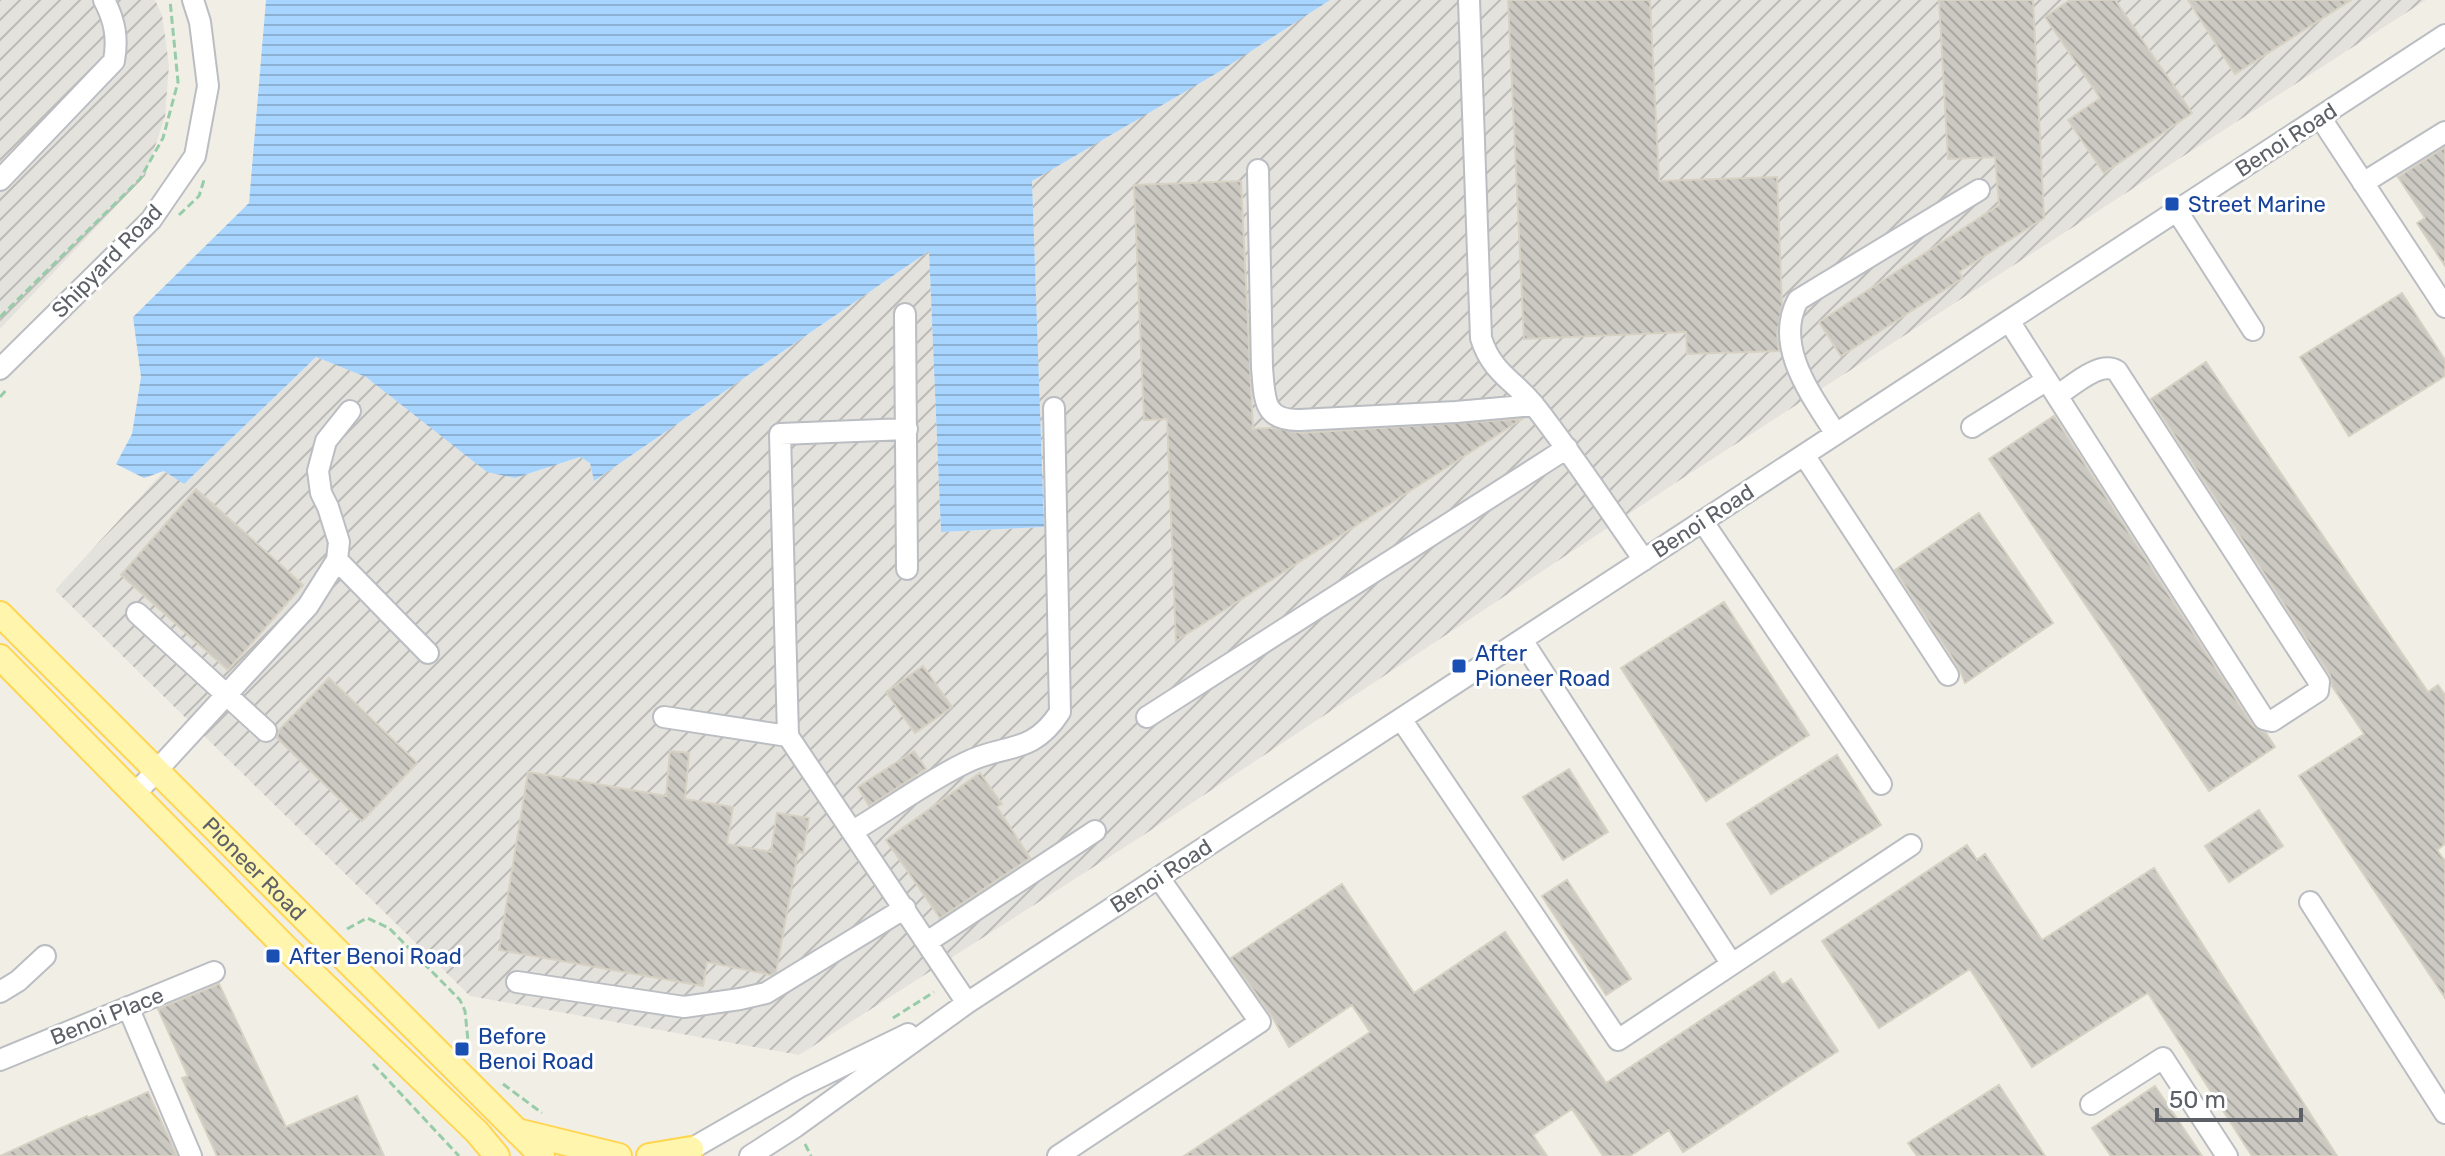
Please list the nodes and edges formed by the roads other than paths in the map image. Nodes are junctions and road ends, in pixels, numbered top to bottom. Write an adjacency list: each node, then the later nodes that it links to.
1 (104, 0): 8 (street)
2 (193, 0): 16 (street, Shipyard Road)
3 (1469, 0): 18 (street)
4 (2445, 35): 5 (street, Benoi Road)
5 (2320, 117): 9 (street); 11 (street, Benoi Road)
6 (2445, 132): 9 (street)
7 (1258, 170): 18 (street)
8 (0, 180)
9 (2363, 183): 12 (street)
10 (1979, 190): 23 (street)
11 (2177, 211): 14 (street, Benoi Road); 15 (street)
12 (2445, 307)
13 (905, 314): 22 (street)
14 (2009, 321): 17 (street); 23 (street, Benoi Road)
15 (2253, 330)
16 (0, 369)
17 (2052, 388): 17 (street); 21 (street)
18 (1534, 405): 24 (street)
19 (1054, 408): 45 (street)
20 (350, 411): 27 (street)
21 (1972, 427)
22 (907, 429): 29 (street); 41 (street)
23 (1836, 434): 25 (street, Benoi Road)
24 (1567, 448): 28 (street); 38 (street)
25 (1804, 455): 26 (street, Benoi Road); 35 (street)
26 (1703, 522): 28 (street, Benoi Road); 43 (street)
27 (337, 560): 33 (street); 36 (street)
28 (1644, 560): 32 (street, Benoi Road)
29 (907, 569)
30 (137, 613): 36 (street)
31 (0, 614): 42 (main road, Pioneer Road)
32 (1522, 640): 39 (street, Benoi Road); 53 (street)
33 (428, 653)
34 (0, 657): 44 (main road, Pioneer Road)
35 (1948, 675)
36 (227, 694): 40 (street); 42 (street)
37 (664, 717): 41 (street)
38 (1147, 717)
39 (1401, 719): 48 (street, Benoi Road); 53 (street)
40 (266, 731)
41 (788, 736): 45 (street)
42 (157, 770): 44 (street); 62 (main road, Pioneer Road)
43 (1881, 784)
44 (135, 794): 63 (main road, Pioneer Road)
45 (853, 831): 50 (street)
46 (1095, 831): 51 (street)
47 (1911, 845): 53 (street)
48 (1159, 878): 57 (street, Benoi Road); 64 (street)
49 (2310, 902): 61 (street)
50 (905, 908): 51 (street); 55 (street)
51 (927, 942): 57 (street)
52 (45, 956): 56 (street)
53 (1731, 963)
54 (214, 972): 58 (street, Benoi Place)
55 (517, 982)
56 (0, 992)
57 (965, 1005): 65 (street, Benoi Road); 72 (street, Benoi Road)
58 (128, 1007): 59 (street, Benoi Place); 66 (street)
59 (0, 1060)
60 (2091, 1104): 74 (street)
61 (2445, 1113)
62 (517, 1131): 69 (main road, Pioneer Road); 70 (main road)
63 (477, 1132): 67 (main road); 68 (main road, Pioneer Road)
64 (1084, 1149): 73 (street)
65 (684, 1153): 71 (main road)
66 (191, 1156)
67 (490, 1156)
68 (497, 1156)
69 (542, 1156)
70 (619, 1156)
71 (649, 1156)
72 (750, 1156)
73 (1058, 1156)
74 (2227, 1156)

